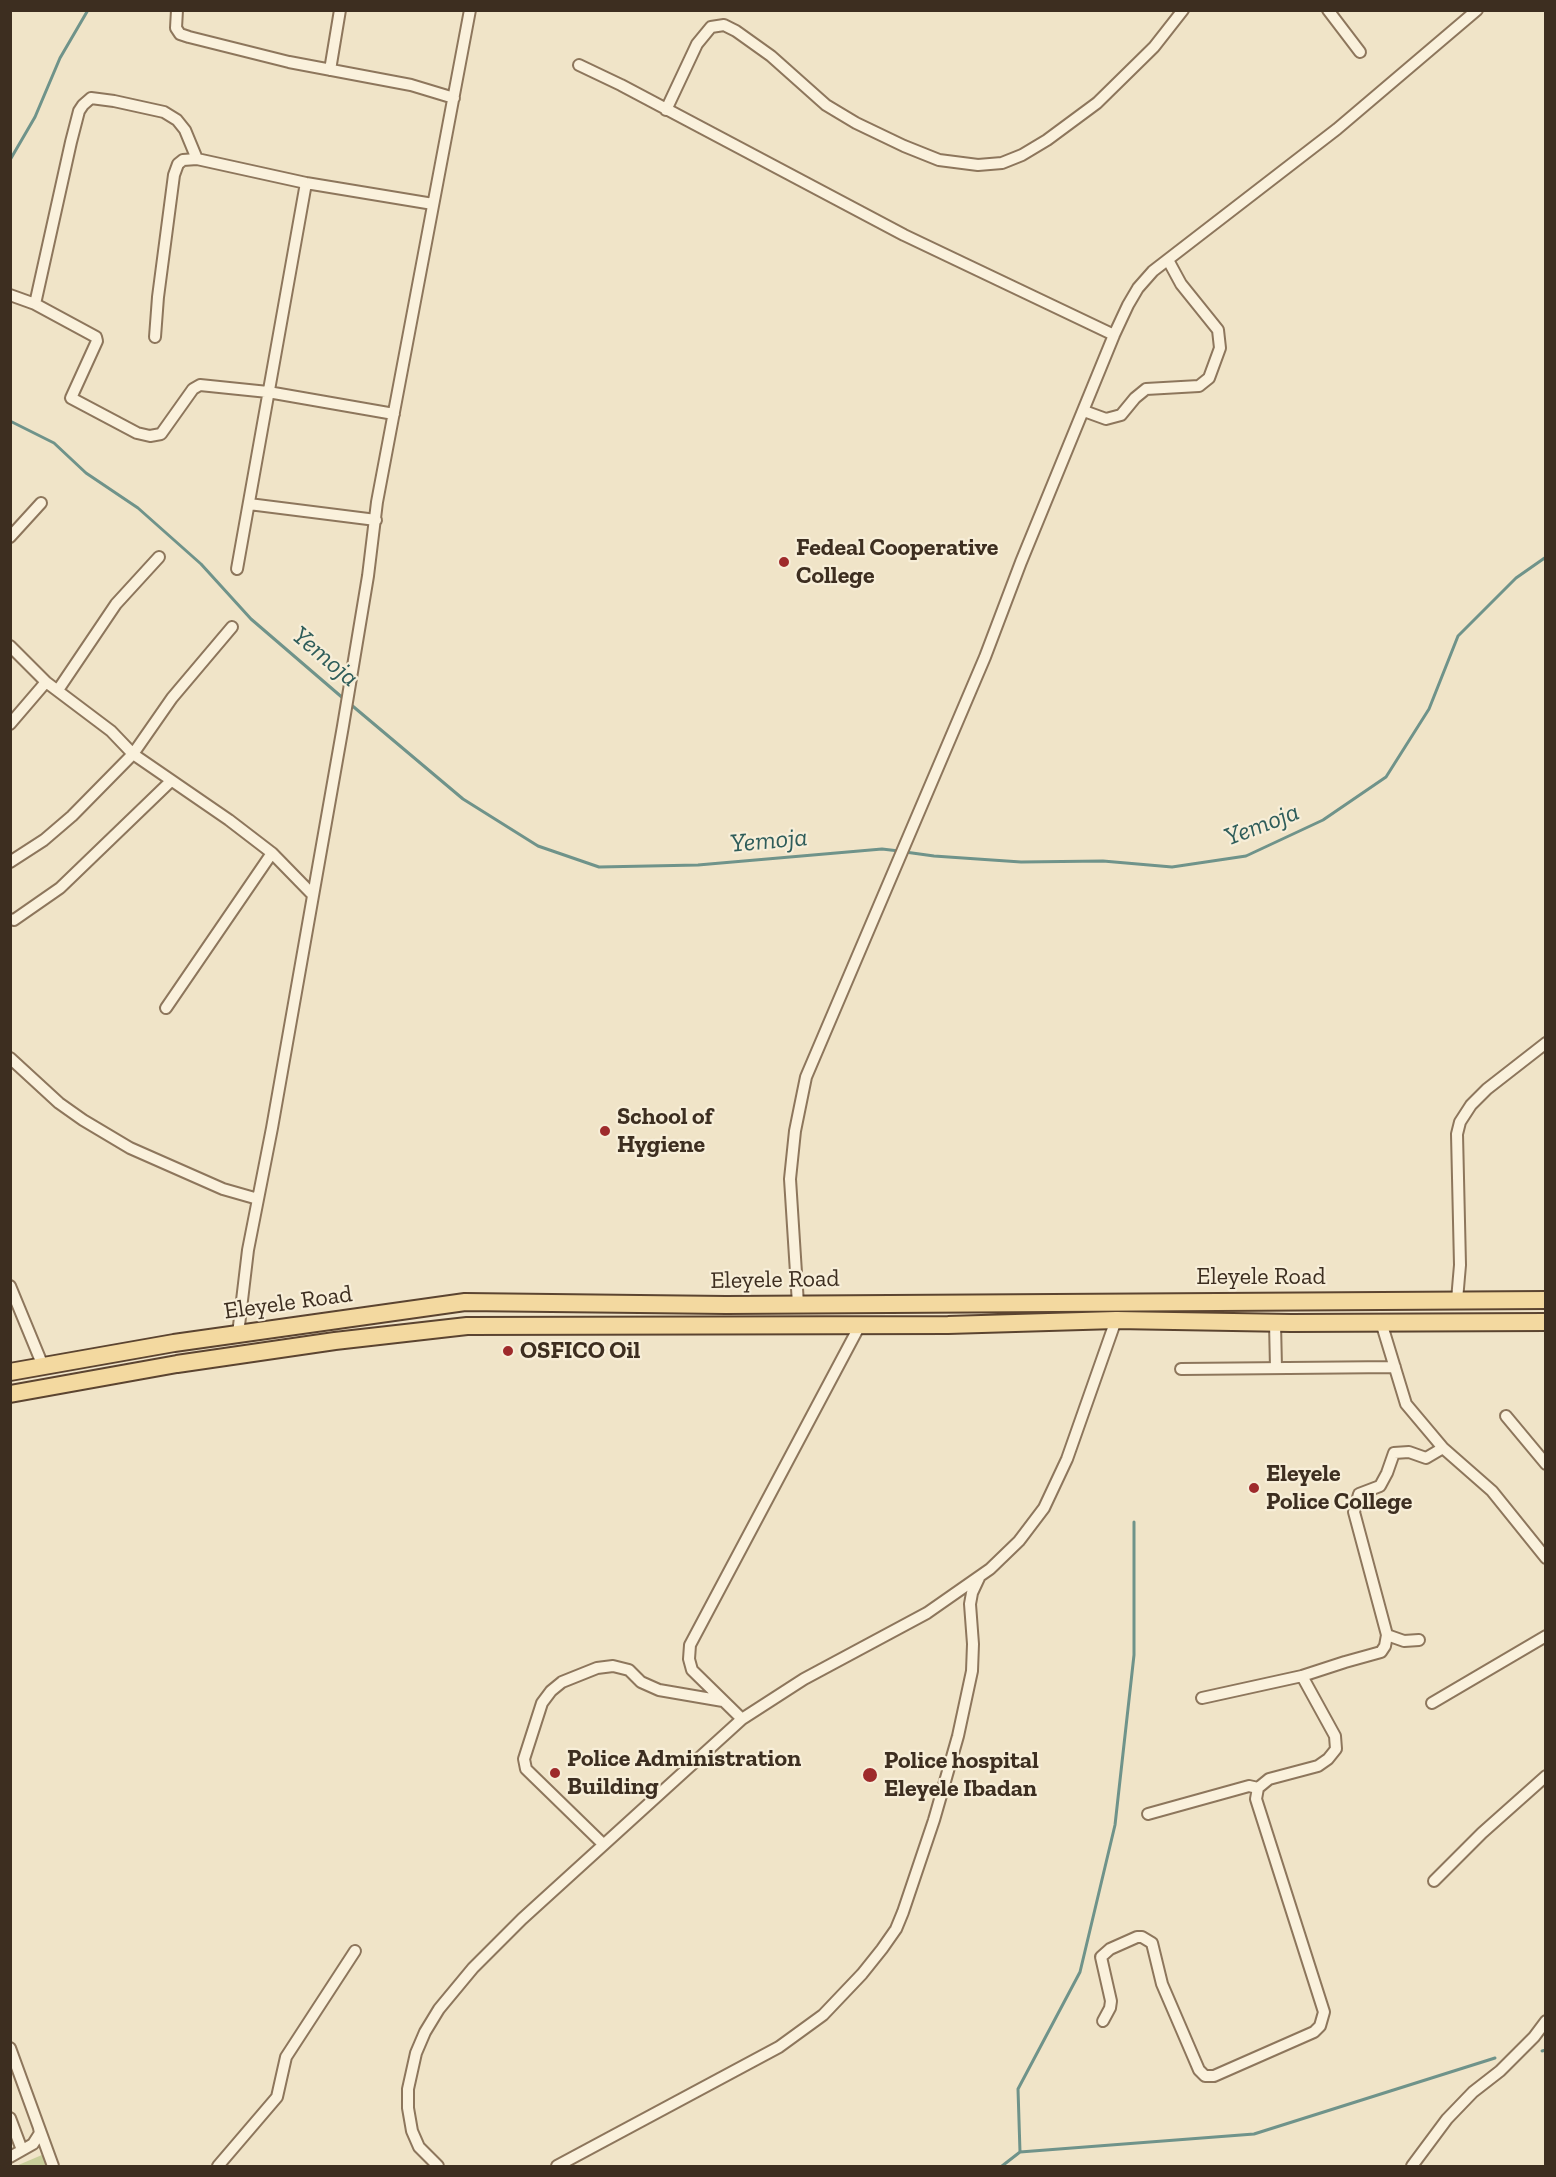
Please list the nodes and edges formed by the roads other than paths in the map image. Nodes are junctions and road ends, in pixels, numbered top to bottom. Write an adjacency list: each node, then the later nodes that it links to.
1 (177, 10): 9 (street)
2 (340, 10): 9 (street)
3 (470, 10): 10 (street)
4 (1183, 10): 11 (street)
5 (1328, 10): 7 (street)
6 (1477, 10): 15 (street)
7 (1360, 52)
8 (579, 65): 11 (street)
9 (330, 70): 10 (street)
10 (454, 98): 14 (street)
11 (666, 110): 18 (street)
12 (196, 159): 13 (street); 17 (street); 19 (street)
13 (306, 183): 14 (street); 20 (street)
14 (433, 204): 22 (street)
15 (1168, 260): 18 (street); 21 (street)
16 (10, 295): 17 (street)
17 (35, 304): 20 (street)
18 (1114, 335): 21 (street)
19 (155, 337)
20 (268, 392): 22 (street); 24 (street)
21 (1084, 411): 49 (street)
22 (394, 414): 25 (street)
23 (41, 502): 26 (street)
24 (249, 504): 25 (street); 28 (street)
25 (376, 520): 38 (street)
26 (10, 537)
27 (159, 557): 32 (street)
28 (237, 570)
29 (232, 627): 34 (street)
30 (10, 646): 31 (street)
31 (46, 682): 32 (street); 33 (street)
32 (58, 690): 34 (street)
33 (10, 724)
34 (133, 754): 35 (street); 37 (street)
35 (171, 781): 36 (street); 39 (street)
36 (272, 853): 38 (street); 40 (street)
37 (10, 862)
38 (312, 894): 43 (street)
39 (10, 919)
40 (166, 1008)
41 (1545, 1043): 45 (street)
42 (10, 1058): 43 (street)
43 (258, 1199): 56 (street)
44 (10, 1286): 57 (street)
45 (1457, 1300): 46 (main road, Eleyele Road); 48 (main road, Eleyele Road)
46 (1545, 1300)
47 (465, 1302): 49 (main road, Eleyele Road); 55 (main road); 56 (main road, Eleyele Road)
48 (1122, 1302): 49 (main road, Eleyele Road); 50 (street)
49 (798, 1304)
50 (1116, 1320): 53 (main road, Eleyele Road); 54 (main road, Eleyele Road); 67 (street)
51 (1381, 1322): 52 (main road, Eleyele Road); 53 (main road, Eleyele Road); 58 (street)
52 (1545, 1322)
53 (1275, 1323): 59 (street)
54 (860, 1325): 55 (main road, Eleyele Road); 73 (street)
55 (467, 1326): 62 (main road, Eleyele Road)
56 (238, 1334): 57 (main road, Eleyele Road)
57 (43, 1366): 61 (main road, Eleyele Road)
58 (1395, 1367): 59 (street); 64 (street)
59 (1276, 1368): 60 (street)
60 (1181, 1369)
61 (10, 1372)
62 (10, 1394)
63 (1506, 1416): 65 (street)
64 (1443, 1448): 66 (street); 68 (street)
65 (1545, 1464)
66 (1545, 1558)
67 (981, 1575): 75 (street); 92 (street)
68 (1388, 1635): 70 (street); 71 (street)
69 (1545, 1636): 74 (street)
70 (1419, 1640)
71 (1302, 1676): 72 (street); 77 (street)
72 (1202, 1698)
73 (724, 1701): 75 (street); 79 (street)
74 (1432, 1703)
75 (742, 1719): 79 (street)
76 (1545, 1776): 80 (street)
77 (1258, 1788): 78 (street); 82 (street)
78 (1148, 1814)
79 (603, 1844): 91 (street)
80 (1434, 1881)
81 (355, 1951): 90 (street)
82 (1103, 2021)
83 (1545, 2021): 93 (street)
84 (10, 2048): 85 (street)
85 (35, 2116): 87 (street); 89 (street)
86 (10, 2118): 87 (street)
87 (22, 2150): 88 (street)
88 (10, 2157)
89 (53, 2166)
90 (218, 2166)
91 (438, 2166)
92 (557, 2166)
93 (1412, 2166)

